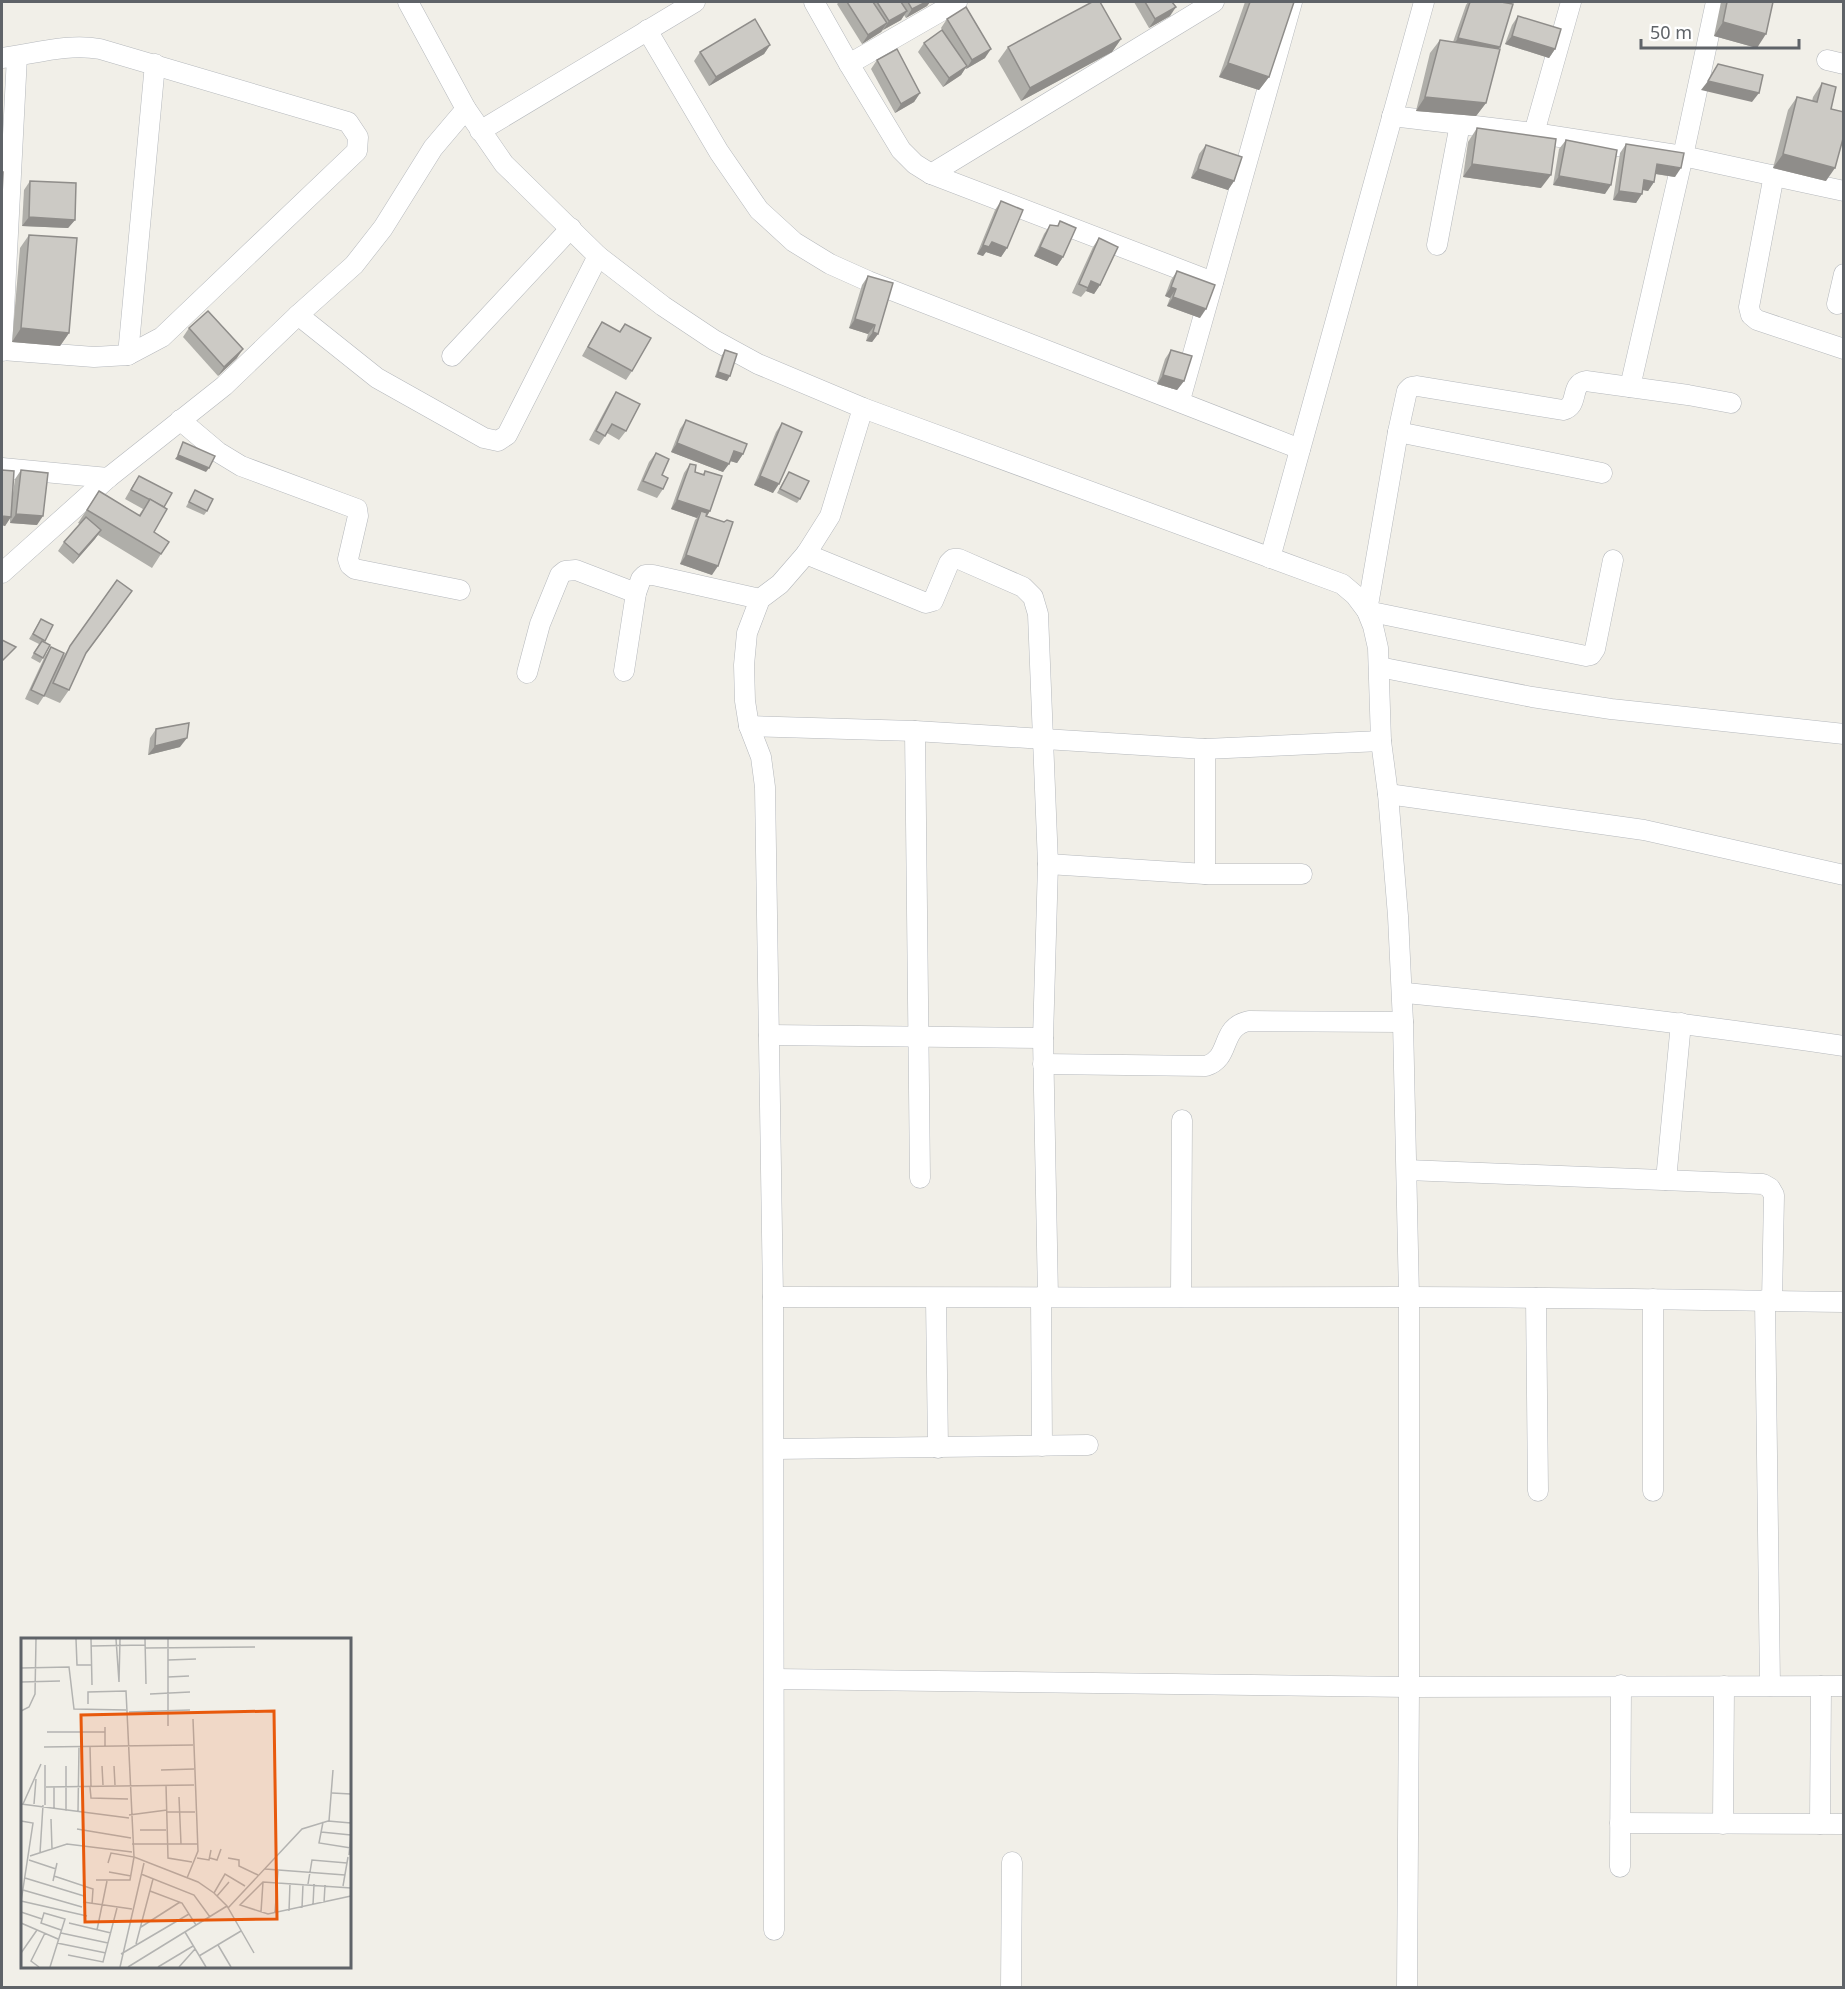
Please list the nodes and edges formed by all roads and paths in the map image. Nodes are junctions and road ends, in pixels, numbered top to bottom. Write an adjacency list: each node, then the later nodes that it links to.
1 (408, 2): 14 (street)
2 (695, 2): 10 (street)
3 (814, 2): 12 (street)
4 (957, 2): 12 (street)
5 (1214, 2): 20 (street)
6 (1292, 2): 27 (street)
7 (1424, 2): 15 (street)
8 (1571, 2): 18 (street)
9 (1716, 2): 19 (street)
10 (647, 30): 17 (street); 35 (street)
11 (9, 57): 13 (street); 31 (street)
12 (849, 63): 20 (street)
13 (155, 64): 32 (street); 32 (street)
14 (466, 109): 17 (street); 29 (street)
15 (1392, 116): 16 (street); 40 (street)
16 (1460, 124): 18 (street); 24 (street)
17 (480, 131): 23 (street)
18 (1534, 133): 19 (street)
19 (1683, 156): 21 (street); 34 (street)
20 (931, 174): 27 (street)
21 (1774, 175): 22 (street); 30 (street)
22 (1844, 191)
23 (571, 228): 25 (street); 33 (street)
24 (1437, 245)
25 (598, 256): 29 (street); 37 (street)
26 (1844, 274): 28 (street)
27 (1213, 282): 35 (street)
28 (1837, 304)
29 (298, 315): 38 (street)
30 (1844, 349)
31 (2, 350): 32 (street)
32 (128, 355)
33 (452, 356)
34 (1630, 387): 36 (street); 39 (street)
35 (1180, 400): 40 (street)
36 (1731, 404)
37 (862, 408): 44 (street); 45 (street)
38 (180, 420): 43 (street); 48 (street)
39 (1398, 432): 42 (street); 51 (street)
40 (1300, 448): 45 (street)
41 (2, 468): 43 (street)
42 (1602, 473)
43 (108, 478): 47 (street)
44 (806, 554): 50 (street); 58 (street)
45 (1270, 558): 51 (street)
46 (1613, 560): 51 (street)
47 (2, 573)
48 (460, 590)
49 (636, 593): 50 (street); 53 (street); 54 (street)
50 (760, 599): 55 (street)
51 (1367, 611): 52 (street)
52 (1379, 668): 57 (street); 59 (street)
53 (624, 671)
54 (527, 673)
55 (748, 726): 56 (street); 69 (street)
56 (915, 730): 58 (street); 70 (street)
57 (1844, 734)
58 (1043, 739): 60 (street); 62 (street)
59 (1381, 741): 60 (street); 61 (street)
60 (1205, 749): 63 (street)
61 (1388, 794): 65 (street); 67 (street)
62 (1048, 864): 63 (street); 71 (street)
63 (1205, 874): 64 (street)
64 (1302, 874)
65 (1844, 875)
66 (1406, 993): 68 (street)
67 (1403, 1022): 73 (street); 75 (street)
68 (1682, 1023): 72 (street); 77 (street)
69 (769, 1035): 70 (street); 78 (street)
70 (918, 1037): 71 (street); 76 (street)
71 (1043, 1038): 73 (street)
72 (1844, 1046)
73 (1043, 1064): 79 (street)
74 (1182, 1120): 80 (street)
75 (1407, 1170): 77 (street); 81 (street)
76 (920, 1178)
77 (1666, 1180): 85 (street)
78 (773, 1297): 83 (street); 90 (street)
79 (1044, 1297): 80 (street); 83 (street); 88 (street)
80 (1181, 1297): 81 (street)
81 (1409, 1297): 82 (street); 99 (street)
82 (1536, 1298): 84 (street); 91 (street)
83 (936, 1299): 89 (street)
84 (1653, 1299): 85 (street); 92 (street)
85 (1769, 1300): 86 (street); 96 (street)
86 (1844, 1302)
87 (1089, 1445): 88 (street)
88 (1042, 1446): 89 (street)
89 (938, 1448): 90 (street)
90 (774, 1449): 93 (street)
91 (1538, 1491)
92 (1653, 1491)
93 (774, 1679): 99 (street); 106 (street)
94 (1621, 1685): 95 (street); 99 (street); 100 (street)
95 (1724, 1686): 96 (street); 101 (street)
96 (1770, 1686): 97 (street)
97 (1821, 1686): 98 (street); 102 (street)
98 (1844, 1686)
99 (1409, 1687): 108 (street)
100 (1620, 1823): 101 (street); 105 (street)
101 (1723, 1824): 102 (street)
102 (1820, 1824): 103 (street)
103 (1844, 1824)
104 (1012, 1862): 107 (street)
105 (1620, 1867)
106 (774, 1930)
107 (1011, 1988)
108 (1407, 1988)

